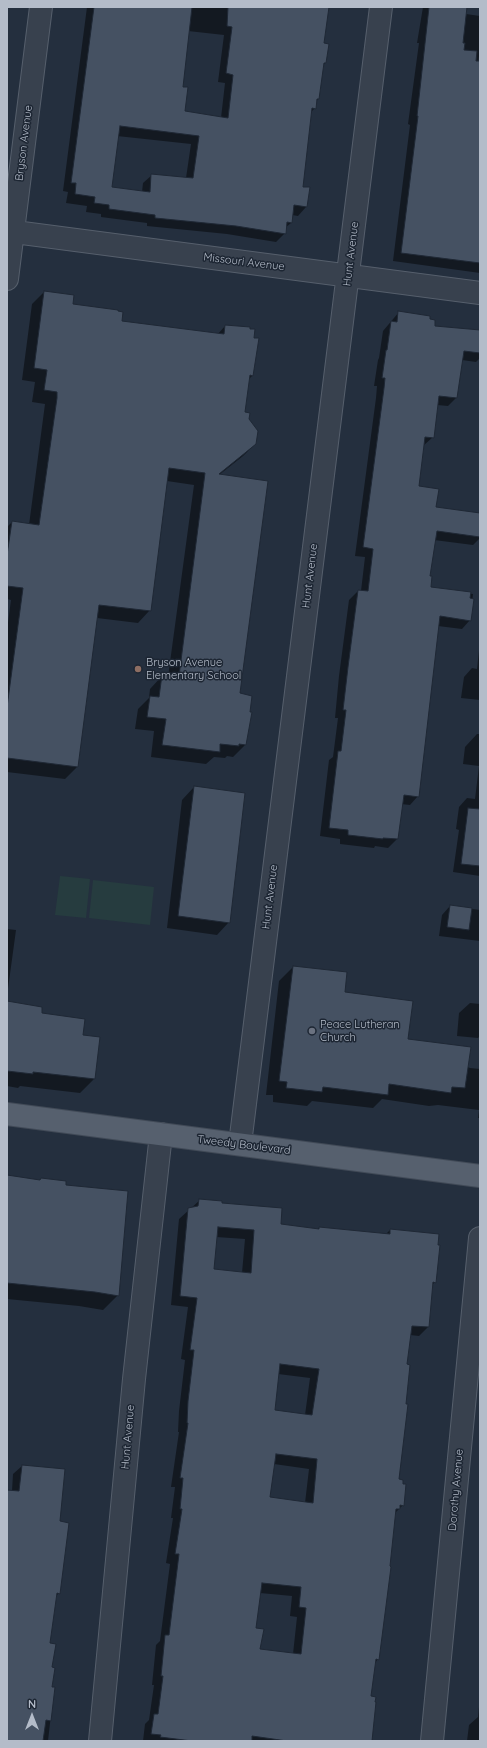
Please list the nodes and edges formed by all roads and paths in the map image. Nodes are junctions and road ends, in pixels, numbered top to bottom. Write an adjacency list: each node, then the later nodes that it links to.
1 (41, 7): 3 (street, Bryson Avenue)
2 (381, 7): 4 (street, Hunt Avenue)
3 (10, 232): 4 (street, Missouri Avenue); 5 (street, Bryson Avenue)
4 (348, 275): 6 (street, Missouri Avenue); 9 (street, Hunt Avenue)
5 (7, 279)
6 (480, 293)
7 (7, 1114): 8 (main road, Tweedy Boulevard)
8 (161, 1134): 9 (main road, Tweedy Boulevard); 12 (street, Hunt Avenue)
9 (240, 1144): 10 (main road, Tweedy Boulevard)
10 (480, 1176)
11 (480, 1238): 13 (street, Dorothy Avenue)
12 (100, 1741)
13 (432, 1741)

